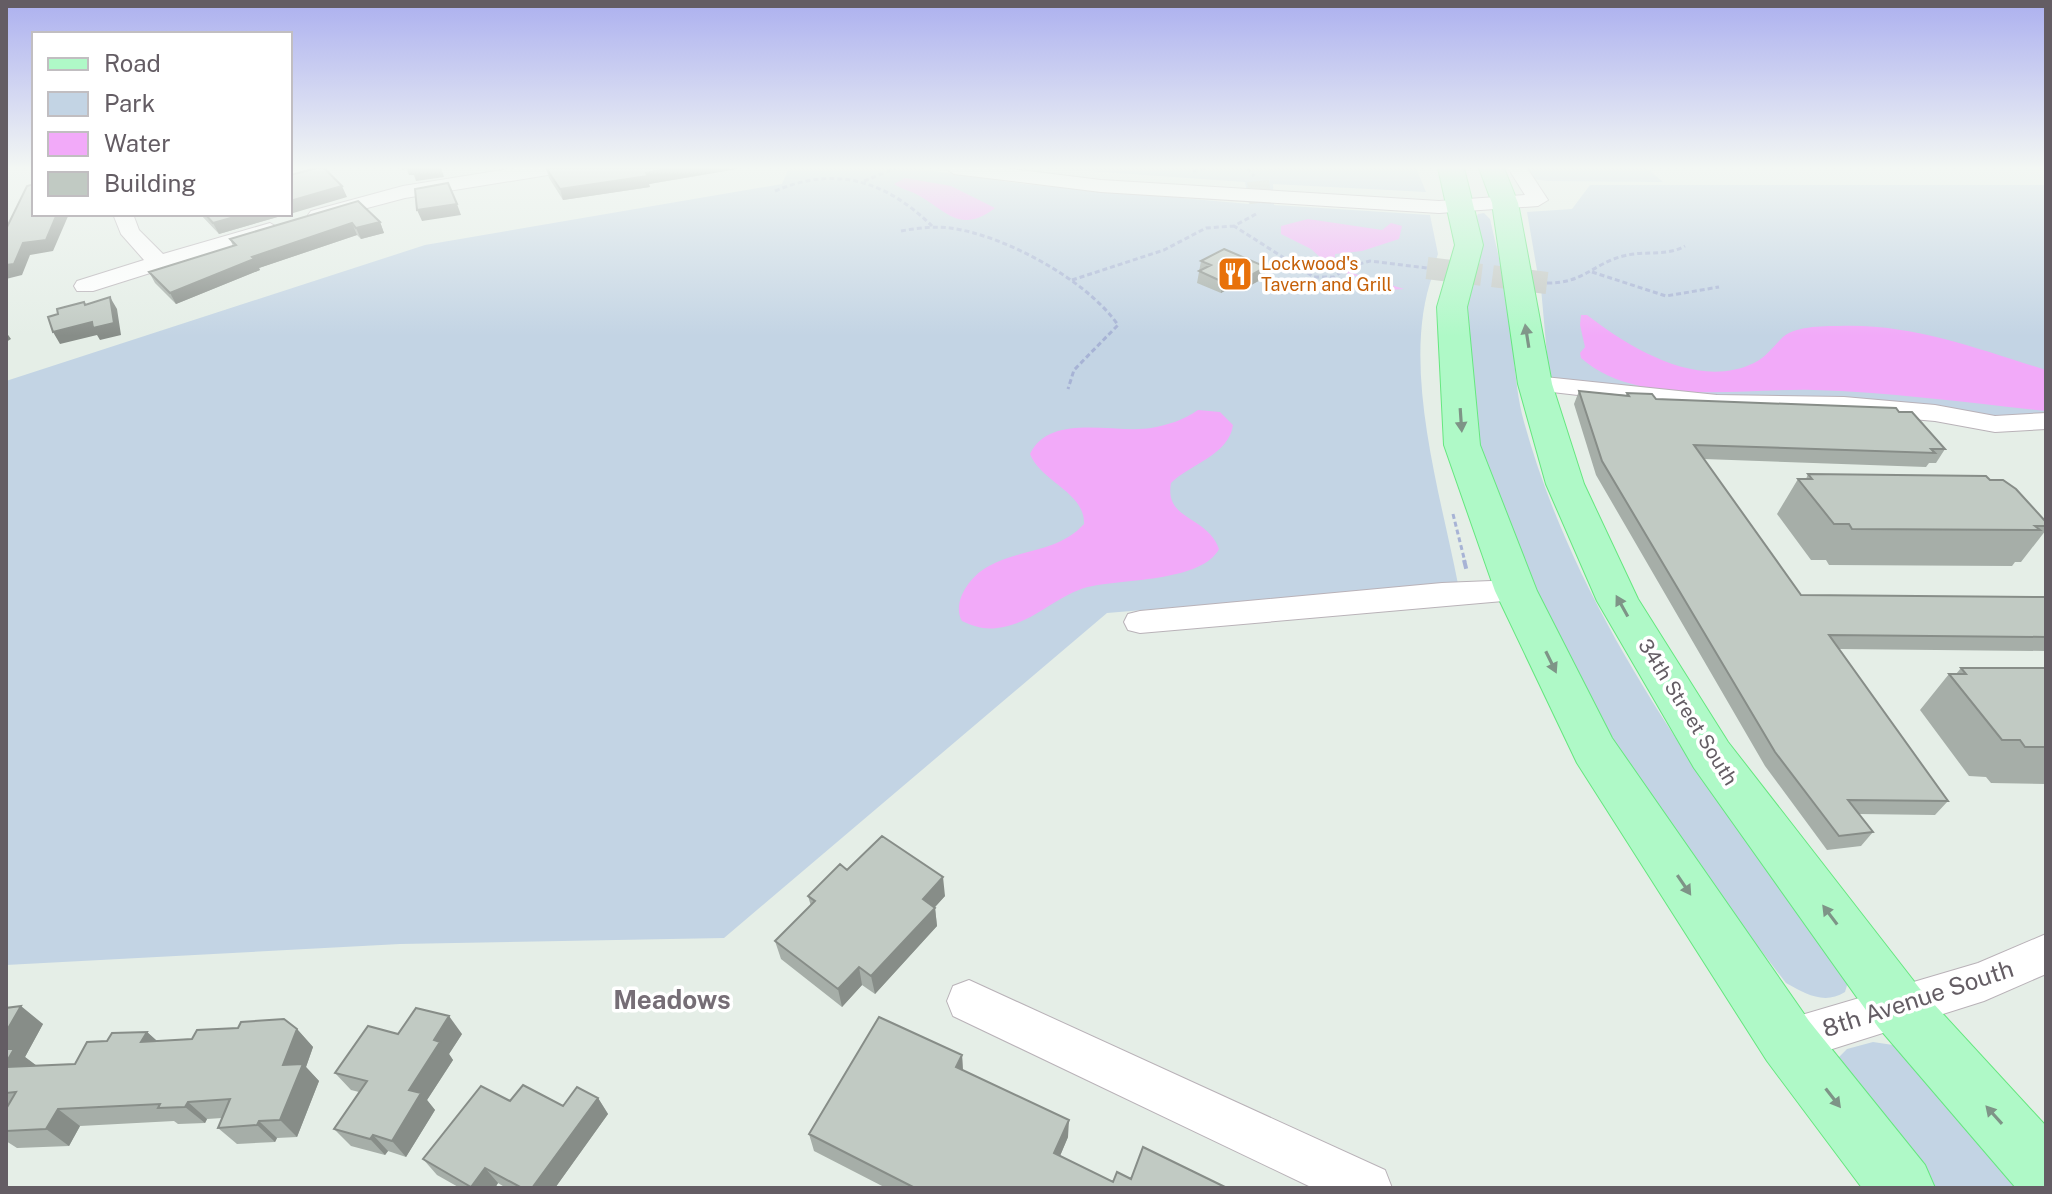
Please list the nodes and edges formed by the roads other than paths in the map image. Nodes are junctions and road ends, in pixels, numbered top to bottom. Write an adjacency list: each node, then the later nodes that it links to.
1 (126, 224): 5 (street)
2 (287, 224): 5 (street)
3 (1474, 224): 9 (main road, one-way to 9)
4 (1495, 224): 7 (main road, 34th Street South, one-way to 4)
5 (159, 262): 6 (street)
6 (85, 286)
7 (1535, 384): 8 (street); 13 (main road, 34th Street South, one-way to 7)
8 (2046, 421)
9 (1516, 591): 10 (street); 14 (main road, one-way to 14)
10 (1140, 622)
11 (2046, 953): 13 (street, 8th Avenue South)
12 (969, 1001): 16 (street)
13 (1899, 1008): 14 (street, 8th Avenue South); 15 (main road, 34th Street South, one-way to 13)
14 (1788, 1041): 17 (main road, one-way to 17)
15 (2046, 1174)
16 (1367, 1188)
17 (1902, 1188)

